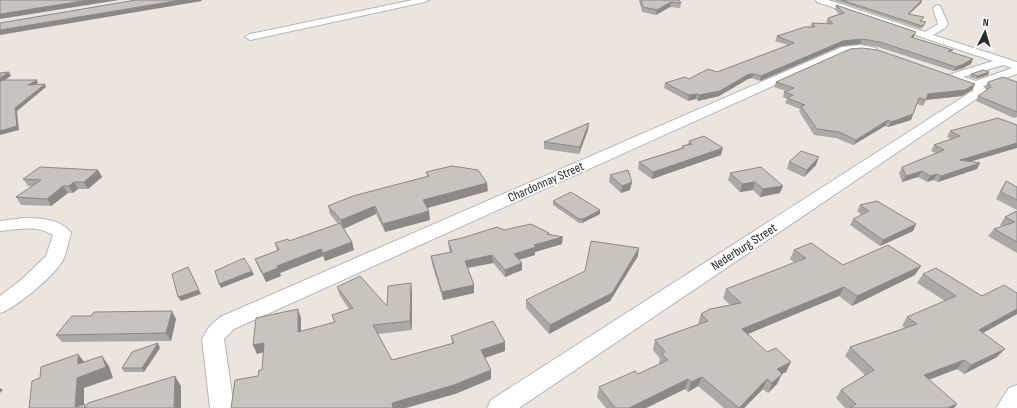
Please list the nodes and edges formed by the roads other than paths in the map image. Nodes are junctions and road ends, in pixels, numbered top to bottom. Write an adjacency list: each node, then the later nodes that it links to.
1 (425, 0): 5 (street)
2 (820, 0): 4 (street)
3 (937, 8): 4 (street)
4 (926, 35): 7 (street)
5 (250, 37)
6 (885, 54): 14 (street, Chardonnay Street)
7 (1004, 61): 8 (street); 10 (street)
8 (1017, 66)
9 (1017, 70): 10 (street)
10 (976, 85): 15 (street, Nederburg Street)
11 (0, 226): 12 (street)
12 (0, 306)
13 (1017, 396): 16 (street)
14 (222, 408)
15 (499, 408)
16 (1008, 408)

